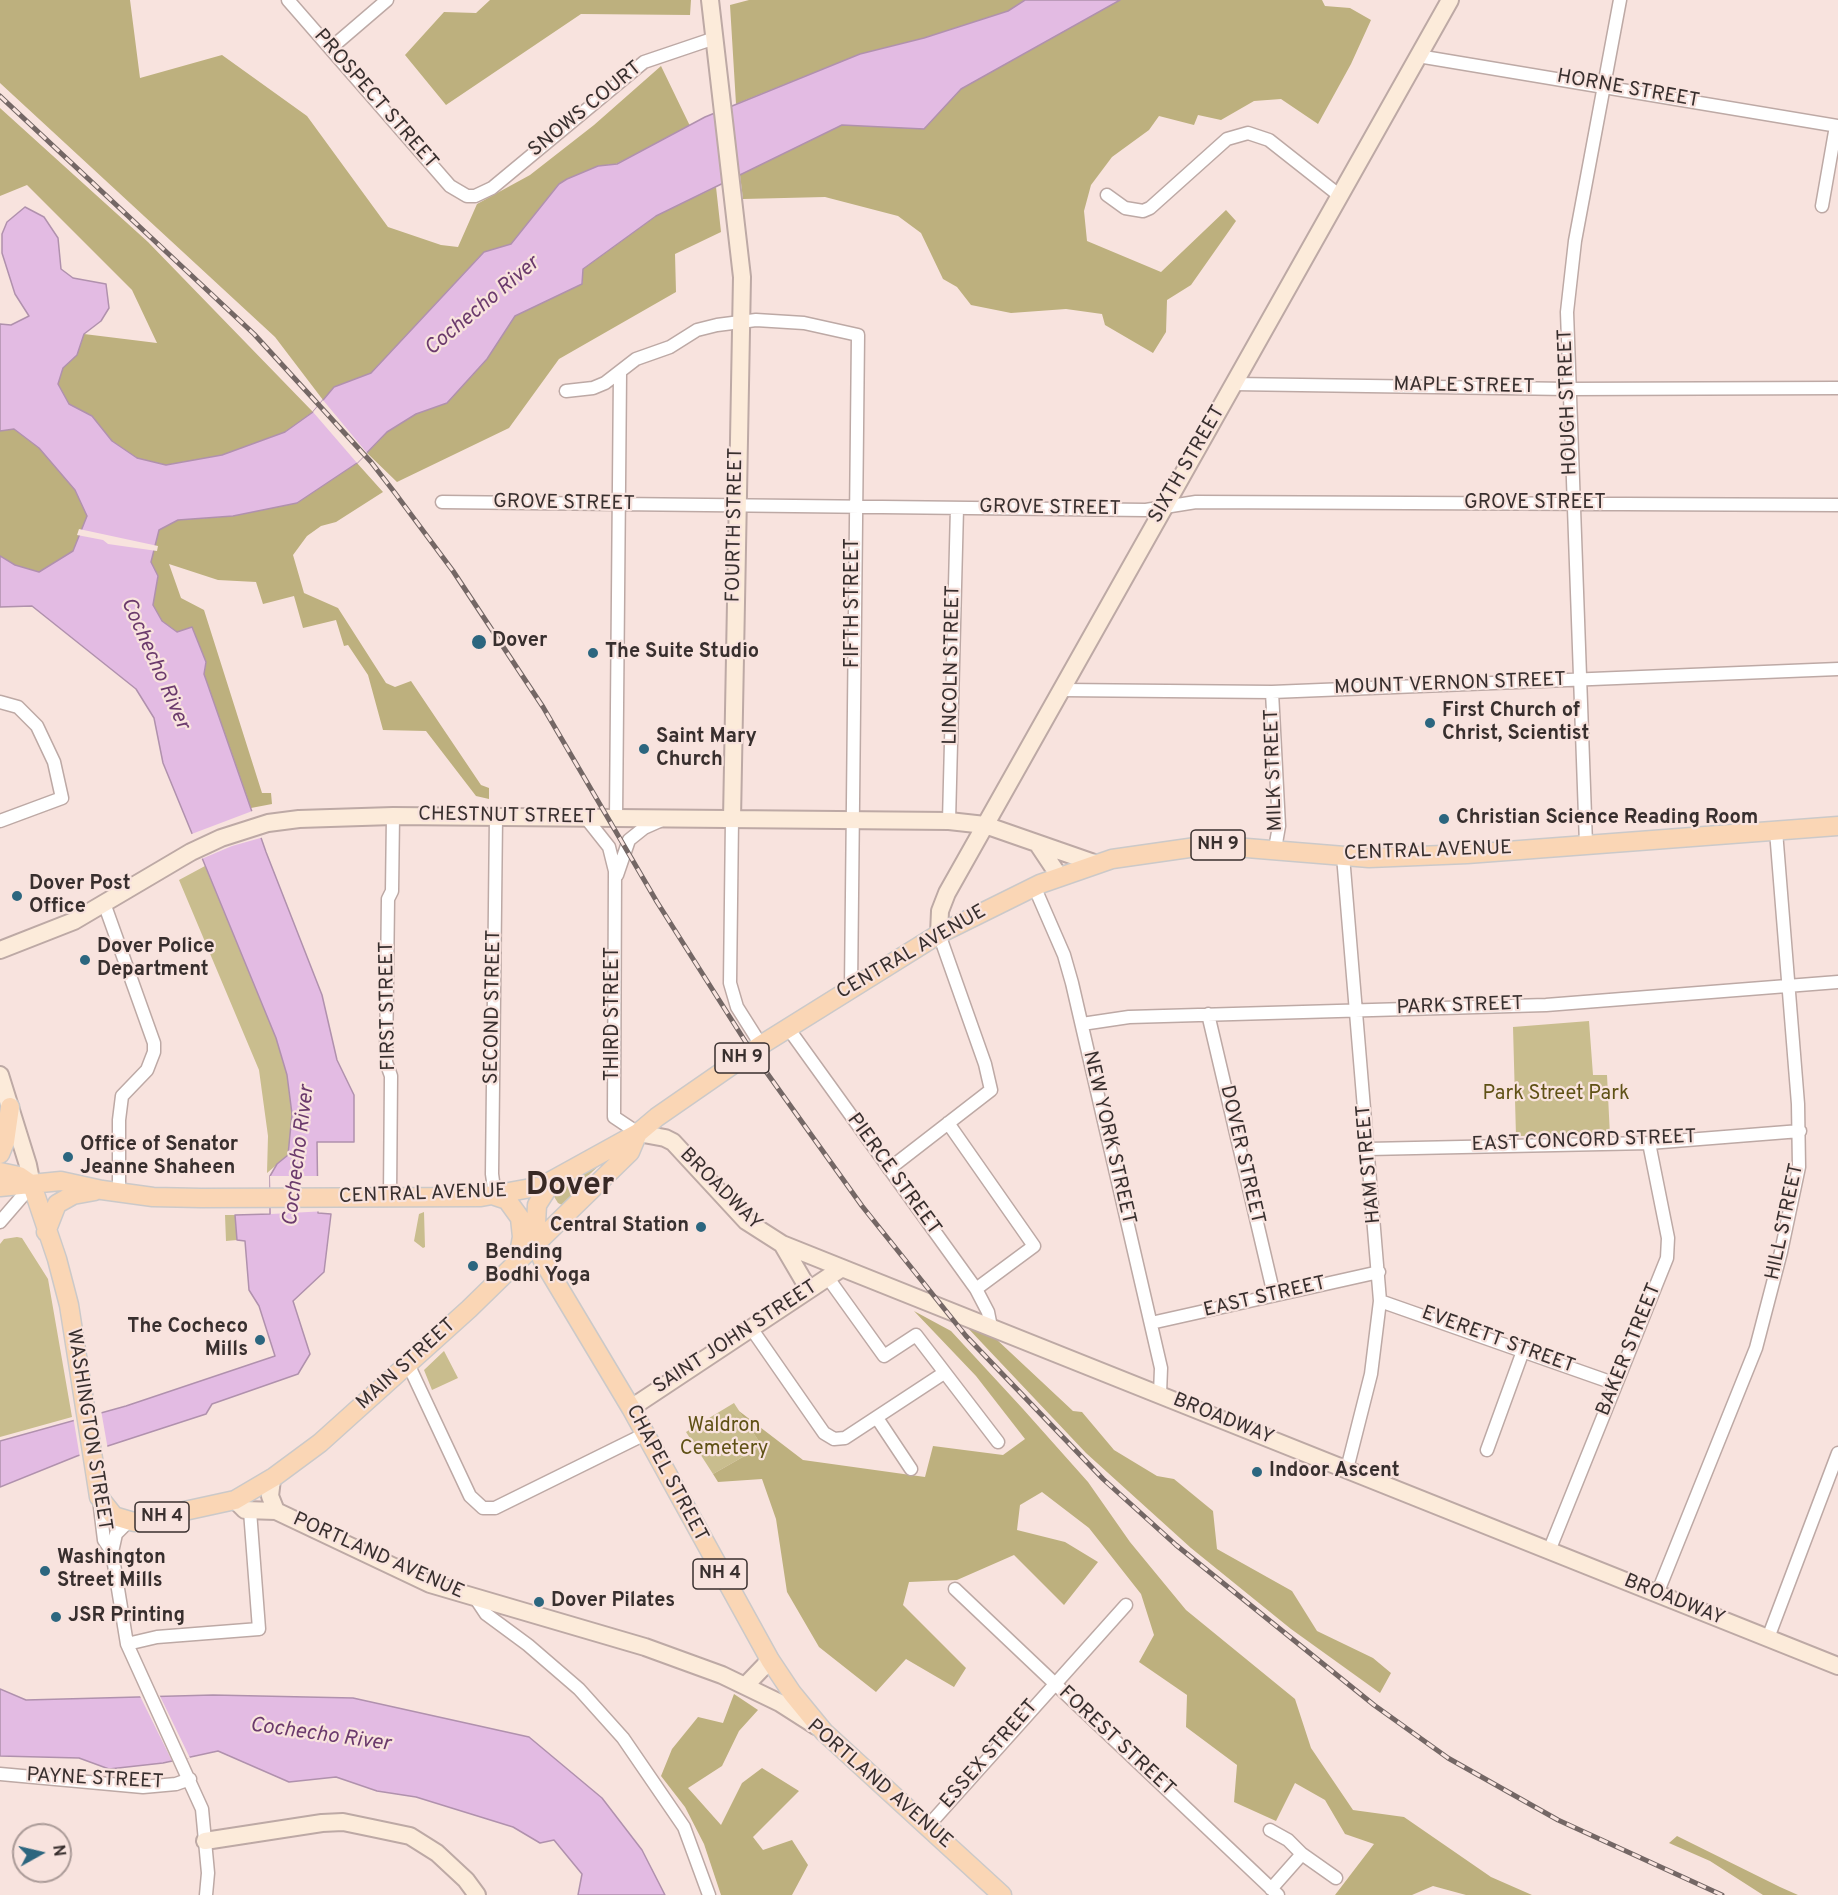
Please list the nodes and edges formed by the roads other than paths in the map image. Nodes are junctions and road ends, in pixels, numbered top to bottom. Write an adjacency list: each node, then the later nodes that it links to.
1 (288, 0): 7 (street, PROSPECT STREET)
2 (387, 0): 7 (street)
3 (710, 0): 6 (street, FOURTH STREET)
4 (1450, 0): 8 (street, SIXTH STREET)
5 (1620, 0): 9 (street, HOUGH STREET)
6 (715, 38): 12 (street, SNOWS COURT); 15 (street, FOURTH STREET)
7 (331, 48): 12 (street, PROSPECT STREET)
8 (1419, 56): 9 (street, HORNE STREET); 13 (street, SIXTH STREET)
9 (1602, 85): 10 (street, HORNE STREET); 18 (street, HOUGH STREET)
10 (1837, 126): 14 (street)
11 (1107, 195): 13 (street)
12 (467, 196)
13 (1340, 196): 17 (street, SIXTH STREET)
14 (1822, 206)
15 (741, 321): 16 (street); 25 (street, FOURTH STREET); 26 (street, FIFTH STREET)
16 (620, 373): 20 (street); 23 (street)
17 (1234, 384): 18 (street, MAPLE STREET); 27 (street, SIXTH STREET)
18 (1568, 388): 19 (street, MAPLE STREET); 22 (street, HOUGH STREET)
19 (1838, 388)
20 (566, 390)
21 (442, 502): 23 (street, GROVE STREET)
22 (1573, 504): 24 (street, GROVE STREET); 27 (street, GROVE STREET); 30 (street, HOUGH STREET)
23 (620, 505): 25 (street, GROVE STREET); 38 (street)
24 (1838, 505)
25 (736, 507): 26 (street, GROVE STREET); 40 (street, FOURTH STREET)
26 (855, 507): 28 (street, GROVE STREET); 34 (street, FIFTH STREET)
27 (1164, 507): 28 (street, GROVE STREET); 31 (street, SIXTH STREET)
28 (957, 508): 42 (street, LINCOLN STREET)
29 (1838, 669): 30 (street, MOUNT VERNON STREET)
30 (1580, 680): 32 (street, MOUNT VERNON STREET); 46 (street, HOUGH STREET)
31 (1062, 690): 32 (street, MOUNT VERNON STREET); 43 (street, SIXTH STREET)
32 (1272, 692): 48 (street, MILK STREET)
33 (0, 702): 41 (street)
34 (853, 812): 40 (street, CHESTNUT STREET); 42 (street, CHESTNUT STREET); 59 (street, FIFTH STREET)
35 (393, 816): 36 (street, CHESTNUT STREET); 54 (street, CHESTNUT STREET); 80 (street, FIRST STREET)
36 (496, 817): 37 (street, CHESTNUT STREET); 79 (street, SECOND STREET)
37 (586, 818): 38 (street, CHESTNUT STREET); 52 (street, THIRD STREET)
38 (616, 818): 39 (street, CHESTNUT STREET)
39 (667, 818): 40 (street, CHESTNUT STREET); 52 (street, THIRD STREET)
40 (732, 819): 64 (street, FOURTH STREET)
41 (0, 821)
42 (949, 821): 43 (street, CHESTNUT STREET)
43 (985, 825): 47 (street, CHESTNUT STREET); 55 (street, SIXTH STREET)
44 (1838, 826): 45 (main road, CENTRAL AVENUE / NH 9)
45 (1776, 831): 46 (main road, CENTRAL AVENUE / NH 9); 58 (street, HILL STREET)
46 (1586, 844): 49 (main road, CENTRAL AVENUE / NH 9)
47 (1039, 846): 50 (street, CHESTNUT STREET); 51 (street)
48 (1275, 849): 49 (main road, CENTRAL AVENUE / NH 9); 50 (main road, CENTRAL AVENUE / NH 9)
49 (1343, 856): 60 (street, HAM STREET)
50 (1094, 863): 51 (main road, CENTRAL AVENUE / NH 9)
51 (1059, 876): 53 (main road, CENTRAL AVENUE / NH 9)
52 (615, 882): 69 (street, THIRD STREET)
53 (1034, 886): 55 (main road, CENTRAL AVENUE / NH 9); 62 (street, NEW YORK STREET)
54 (104, 903): 56 (street, CHESTNUT STREET); 78 (street)
55 (939, 934): 59 (main road, CENTRAL AVENUE / NH 9); 67 (street)
56 (0, 950)
57 (1838, 982): 58 (street, PARK STREET)
58 (1788, 985): 60 (street, PARK STREET); 68 (street, HILL STREET)
59 (851, 988): 63 (main road, CENTRAL AVENUE / NH 9)
60 (1356, 1010): 61 (street, PARK STREET); 71 (street, HAM STREET)
61 (1208, 1014): 62 (street, PARK STREET); 91 (street, DOVER STREET)
62 (1082, 1024): 93 (street, NEW YORK STREET)
63 (788, 1028): 64 (main road, CENTRAL AVENUE / NH 9); 73 (street, PIERCE STREET)
64 (761, 1045): 69 (main road, CENTRAL AVENUE / NH 9)
65 (1, 1083): 66 (street, WASHINGTON STREET)
66 (10, 1107): 72 (main road); 75 (street, WASHINGTON STREET)
67 (948, 1124): 73 (street); 89 (street)
68 (1800, 1131): 70 (street, EAST CONCORD STREET); 118 (street, HILL STREET)
69 (638, 1133): 77 (main road, CENTRAL AVENUE); 81 (main road, MAIN STREET / NH 9); 85 (street, BROADWAY)
70 (1649, 1143): 71 (street, EAST CONCORD STREET); 99 (street, BAKER STREET)
71 (1368, 1149): 87 (street, HAM STREET)
72 (0, 1155)
73 (889, 1169): 89 (street, PIERCE STREET)
74 (0, 1172): 75 (main road)
75 (32, 1185): 76 (main road, CENTRAL AVENUE); 78 (main road, CENTRAL AVENUE); 82 (street); 83 (main road, WASHINGTON STREET)
76 (0, 1187)
77 (547, 1189): 79 (main road, CENTRAL AVENUE); 81 (main road); 84 (main road)
78 (111, 1191): 80 (main road, CENTRAL AVENUE); 83 (main road)
79 (495, 1196): 80 (main road, CENTRAL AVENUE); 86 (main road)
80 (390, 1197)
81 (565, 1214): 84 (main road, MAIN STREET / NH 9)
82 (0, 1222)
83 (46, 1232): 110 (main road, WASHINGTON STREET)
84 (536, 1242): 86 (main road, MAIN STREET / NH 4); 101 (main road, CHAPEL STREET)
85 (782, 1244): 88 (street, BROADWAY); 90 (street)
86 (518, 1259): 97 (main road, MAIN STREET / NH 4)
87 (1379, 1272): 91 (street, EAST STREET); 92 (street, HAM STREET)
88 (835, 1273): 90 (street, SAINT JOHN STREET); 94 (street, BROADWAY); 98 (street)
89 (976, 1289): 94 (street, PIERCE STREET)
90 (809, 1290): 95 (street, SAINT JOHN STREET)
91 (1274, 1295): 93 (street, EAST STREET)
92 (1380, 1301): 96 (street, EVERETT STREET); 108 (street, HAM STREET)
93 (1151, 1323): 100 (street, NEW YORK STREET)
94 (991, 1327): 100 (street, BROADWAY)
95 (751, 1328): 101 (street, SAINT JOHN STREET); 102 (street)
96 (1523, 1351): 99 (street, EVERETT STREET); 105 (street)
97 (409, 1366): 103 (street); 109 (main road, MAIN STREET / NH 4)
98 (944, 1373): 102 (street); 104 (street)
99 (1616, 1384): 115 (street, BAKER STREET)
100 (1160, 1394): 108 (street, BROADWAY)
101 (631, 1408): 103 (main road, CHAPEL STREET / NH 4)
102 (877, 1418): 107 (street)
103 (645, 1434): 123 (main road, CHAPEL STREET / NH 4)
104 (998, 1442)
105 (1487, 1450)
106 (1838, 1453): 121 (street)
107 (911, 1469)
108 (1347, 1469): 115 (street, BROADWAY)
109 (272, 1479): 111 (main road, MAIN STREET / NH 4); 113 (street, PORTLAND AVENUE)
110 (99, 1497): 114 (main road, NH 4); 116 (street, WASHINGTON STREET)
111 (235, 1500): 112 (street); 114 (main road, MAIN STREET / NH 4)
112 (250, 1511): 113 (street, PORTLAND AVENUE); 122 (street)
113 (276, 1511): 119 (street, PORTLAND AVENUE)
114 (128, 1522): 116 (street)
115 (1549, 1551): 118 (street, BROADWAY)
116 (112, 1552): 122 (street, WASHINGTON STREET)
117 (955, 1589): 125 (street, FOREST STREET)
118 (1657, 1594): 121 (street, BROADWAY)
119 (476, 1599): 126 (street, PORTLAND AVENUE); 138 (street)
120 (1126, 1605): 125 (street, ESSEX STREET)
121 (1768, 1638): 124 (street, BROADWAY)
122 (127, 1644): 129 (street, WASHINGTON STREET)
123 (770, 1660): 126 (street); 127 (main road, CHAPEL STREET / NH 4)
124 (1838, 1666)
125 (1053, 1683): 130 (street, ESSEX STREET); 135 (street, FOREST STREET)
126 (746, 1685): 127 (street, PORTLAND AVENUE)
127 (824, 1732): 130 (main road, PORTLAND AVENUE / NH 4)
128 (0, 1774): 129 (street, PAYNE STREET)
129 (190, 1779): 132 (street, WASHINGTON STREET)
130 (928, 1826): 139 (main road, PORTLAND AVENUE / NH 4)
131 (1270, 1830): 133 (street)
132 (205, 1841): 136 (street, WASHINGTON STREET); 137 (street)
133 (1302, 1854): 134 (street); 135 (street)
134 (1336, 1878)
135 (1275, 1892)
136 (206, 1895)
137 (477, 1895)
138 (709, 1895)
139 (1002, 1895)

